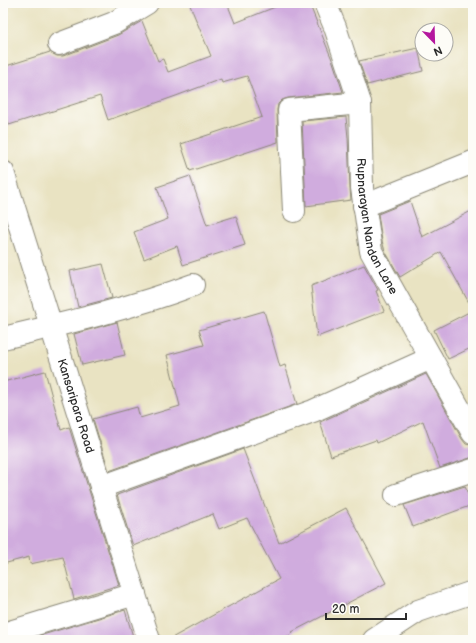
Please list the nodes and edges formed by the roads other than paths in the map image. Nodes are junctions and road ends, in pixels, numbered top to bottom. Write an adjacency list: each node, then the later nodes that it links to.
1 (147, 3): 3 (street)
2 (325, 3): 4 (street, Rupnarayan Nandan Lane)
3 (59, 44)
4 (360, 103): 7 (street, Rupnarayan Nandan Lane); 8 (street)
5 (473, 162): 7 (street)
6 (3, 172): 10 (street, Kansaripara Road)
7 (364, 206): 12 (street, Rupnarayan Nandan Lane)
8 (294, 211)
9 (193, 286): 10 (street)
10 (52, 327): 11 (street); 15 (street, Kansaripara Road)
11 (3, 338)
12 (431, 358): 13 (street, Rupnarayan Nandan Lane); 15 (street)
13 (473, 433)
14 (473, 470): 16 (street)
15 (101, 487): 18 (street, Kansaripara Road)
16 (396, 495)
17 (473, 592): 21 (street)
18 (135, 594): 19 (street); 20 (street, Kansaripara Road)
19 (3, 634)
20 (149, 640)
21 (374, 640)

